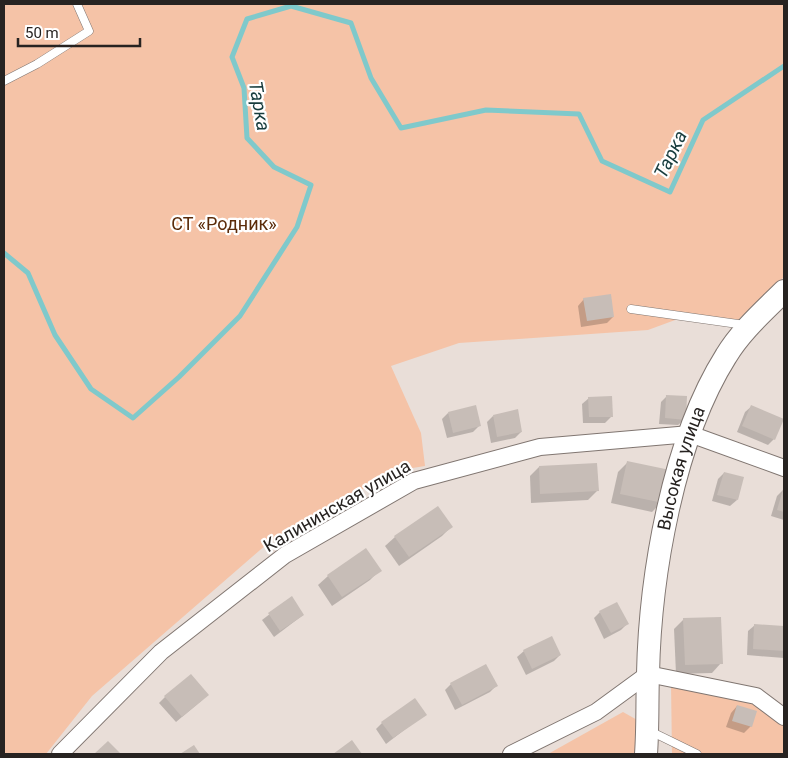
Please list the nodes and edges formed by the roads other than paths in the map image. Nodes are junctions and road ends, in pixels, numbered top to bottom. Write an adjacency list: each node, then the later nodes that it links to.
1 (77, 4): 2 (lane)
2 (4, 82)
3 (784, 291): 5 (street, Высокая улица)
4 (631, 309): 5 (lane)
5 (750, 326): 6 (street, Высокая улица)
6 (690, 434): 7 (street, Калининская улица); 8 (street, Высокая улица); 11 (street, Калининская улица)
7 (784, 468)
8 (648, 674): 9 (street); 10 (street, Высокая улица); 12 (street)
9 (784, 717)
10 (648, 730): 13 (street, Высокая улица); 14 (lane)
11 (60, 754)
12 (511, 754)
13 (646, 754)
14 (697, 754)

